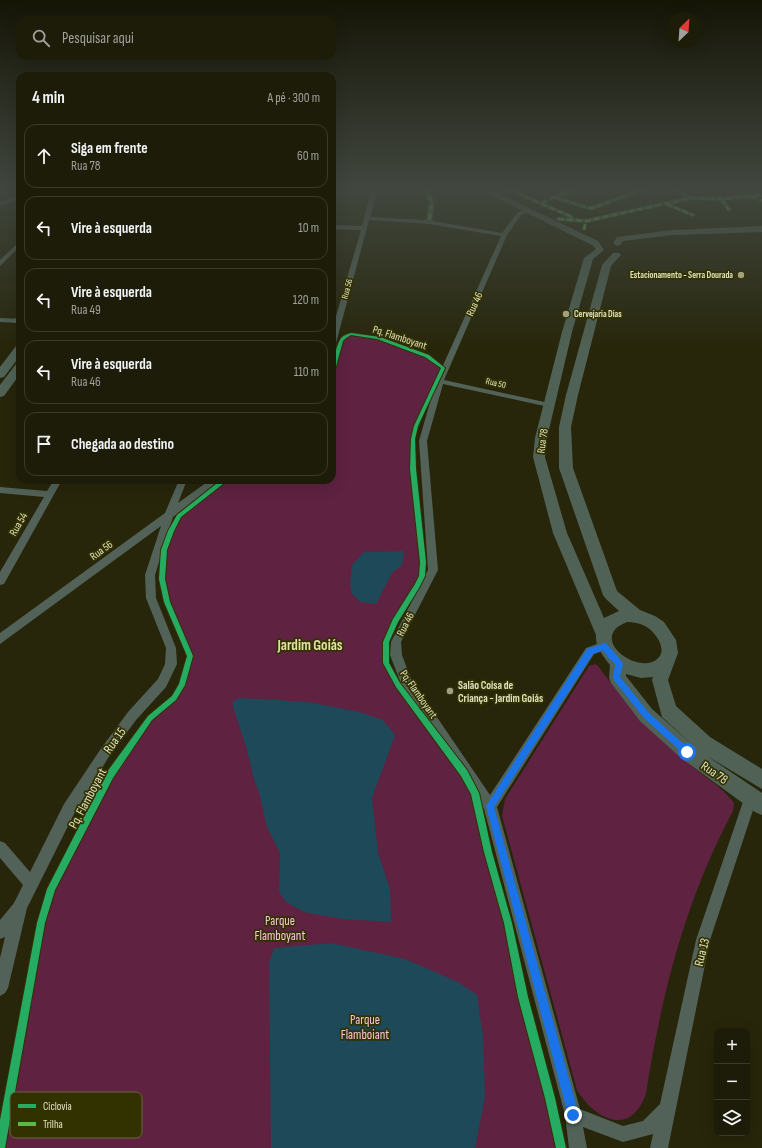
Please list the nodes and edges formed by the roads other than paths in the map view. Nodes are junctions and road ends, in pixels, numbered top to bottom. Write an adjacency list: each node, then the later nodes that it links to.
1 (360, 242): 13 (street, Rua 56)
2 (501, 242): 17 (street, Rua 46)
3 (592, 242): 7 (main road)
4 (597, 242): 7 (main road)
5 (621, 242): 9 (main road)
6 (639, 242): 9 (main road)
7 (602, 246): 9 (main road); 9 (main road); 19 (main road, Rua 78)
8 (16, 247): 10 (street)
9 (624, 248): 27 (main road, Rua 78)
10 (0, 264)
11 (0, 320): 12 (street)
12 (16, 321)
13 (336, 328)
14 (16, 353): 16 (main road)
15 (16, 371): 18 (main road)
16 (0, 375)
17 (440, 381): 19 (street, Rua 50); 34 (street, Rua 46)
18 (0, 393)
19 (549, 405): 29 (main road, Rua 78)
20 (56, 484): 24 (street, Rua 54)
21 (181, 484): 25 (street, Rua 15)
22 (210, 484): 25 (street, Rua 56)
23 (0, 490): 24 (street)
24 (50, 494): 26 (street, Rua 54)
25 (169, 514): 28 (street, Rua 56); 36 (street, Rua 15)
26 (0, 581)
27 (635, 616): 29 (main road); 30 (main road)
28 (0, 639)
29 (604, 639): 31 (main road); 34 (street)
30 (667, 661): 31 (main road); 32 (main road, Rua 78)
31 (619, 663): 33 (main road, Rua 78)
32 (762, 780)
33 (757, 801): 40 (street, Rua 13)
34 (490, 806): 41 (street, Rua 46)
35 (0, 848): 36 (street)
36 (31, 883): 37 (street, Rua 15)
37 (20, 906): 38 (street); 39 (street, Rua 15)
38 (0, 932)
39 (0, 988)
40 (666, 1110): 41 (street); 43 (street, Rua 13)
41 (573, 1115): 42 (street, Rua 46)
42 (578, 1148)
43 (659, 1148)

